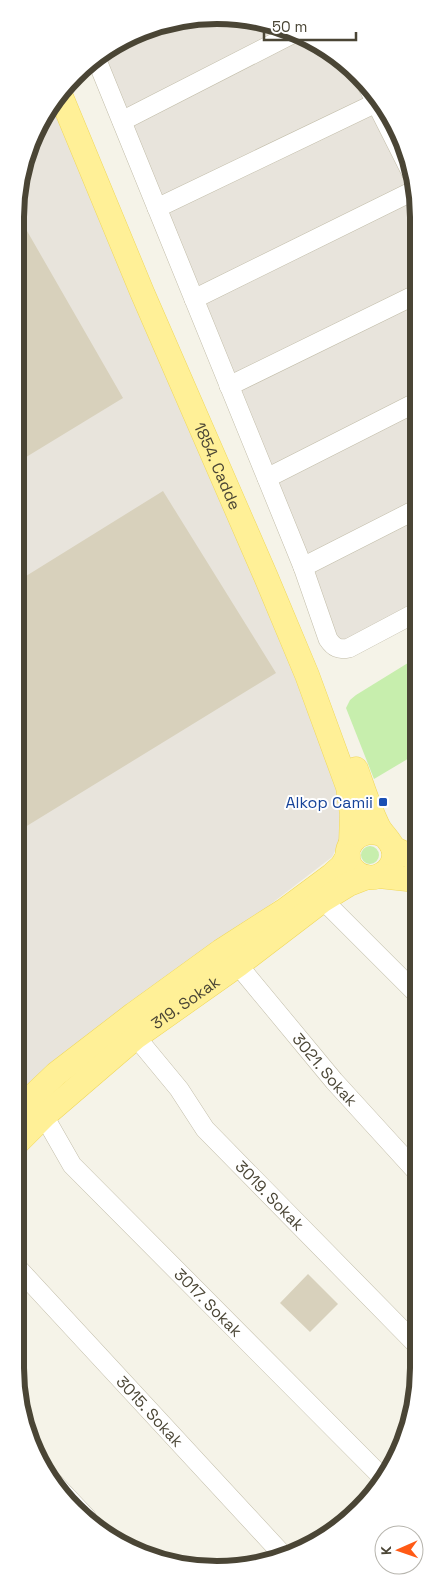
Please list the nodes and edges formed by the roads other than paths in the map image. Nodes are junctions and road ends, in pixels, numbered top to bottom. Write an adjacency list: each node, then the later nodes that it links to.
1 (287, 37): 5 (street)
2 (99, 64): 5 (street)
3 (63, 101): 16 (main road, 1854. Cadde)
4 (374, 104): 7 (street)
5 (122, 122): 7 (street)
6 (409, 193): 9 (street)
7 (157, 208): 9 (street)
8 (410, 297): 10 (street)
9 (194, 299): 10 (street)
10 (229, 386): 12 (street)
11 (410, 406): 12 (street)
12 (267, 478): 14 (street)
13 (410, 513): 14 (street)
14 (303, 567): 15 (street)
15 (410, 616)
16 (307, 675): 17 (main road); 18 (main road, 1854. Cadde)
17 (389, 842): 18 (main road); 19 (main road); 20 (main road)
18 (349, 849): 20 (main road); 26 (main road, 319. Sokak)
19 (410, 855)
20 (373, 877): 21 (main road); 22 (main road, 319. Sokak)
21 (410, 880)
22 (323, 900): 23 (main road, 319. Sokak); 24 (street)
23 (238, 965): 25 (main road, 319. Sokak); 29 (street, 3021. Sokak)
24 (410, 987)
25 (136, 1037): 27 (main road, 319. Sokak); 31 (street, 3019. Sokak)
26 (24, 1104)
27 (44, 1116): 28 (main road, 319. Sokak); 32 (street, 3017. Sokak)
28 (24, 1136)
29 (410, 1164)
30 (24, 1275): 33 (street, 3015. Sokak)
31 (410, 1338)
32 (379, 1474)
33 (279, 1551)

